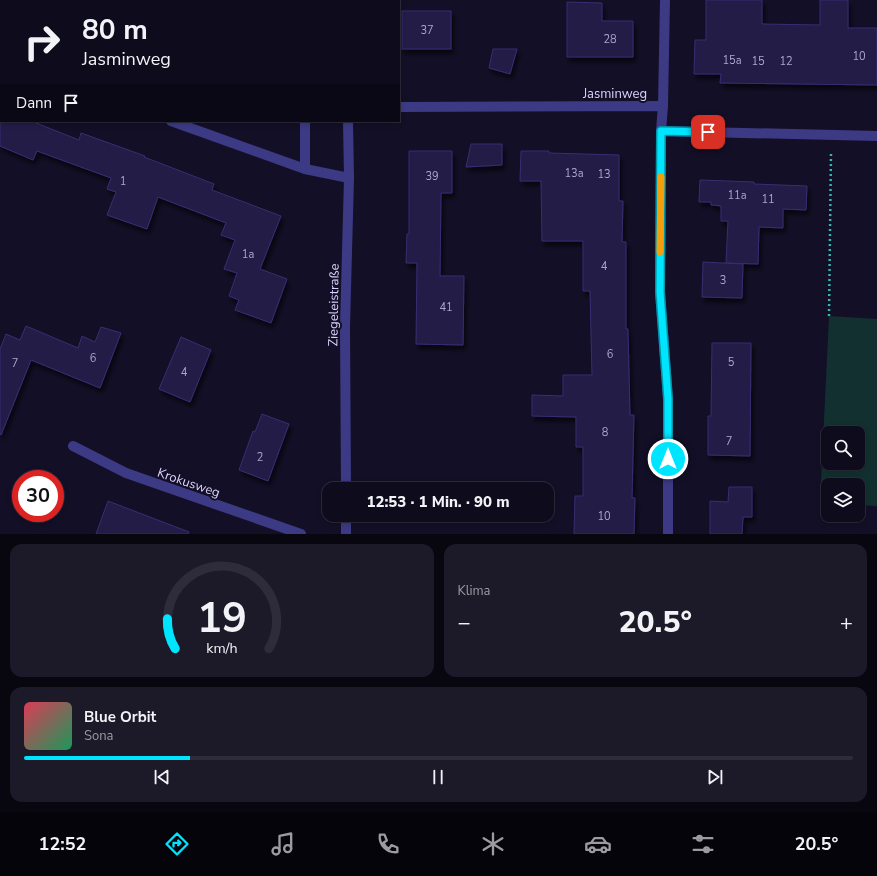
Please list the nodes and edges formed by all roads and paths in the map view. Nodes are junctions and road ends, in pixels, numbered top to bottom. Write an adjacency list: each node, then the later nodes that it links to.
1 (665, 0): 2 (street)
2 (662, 106): 3 (street, Jasminweg); 7 (street, Jasminweg)
3 (400, 107)
4 (174, 122): 10 (street)
5 (305, 122): 10 (street)
6 (348, 122): 11 (street, Ziegeleistraße)
7 (661, 131): 8 (street); 18 (street, Jasminweg)
8 (833, 135): 9 (street); 12 (path)
9 (877, 136)
10 (305, 169): 11 (street)
11 (349, 178): 14 (street, Ziegeleistraße)
12 (829, 316)
13 (73, 446): 16 (street, Krokusweg)
14 (346, 482)
15 (346, 522): 17 (street)
16 (301, 534)
17 (346, 534)
18 (668, 534)

